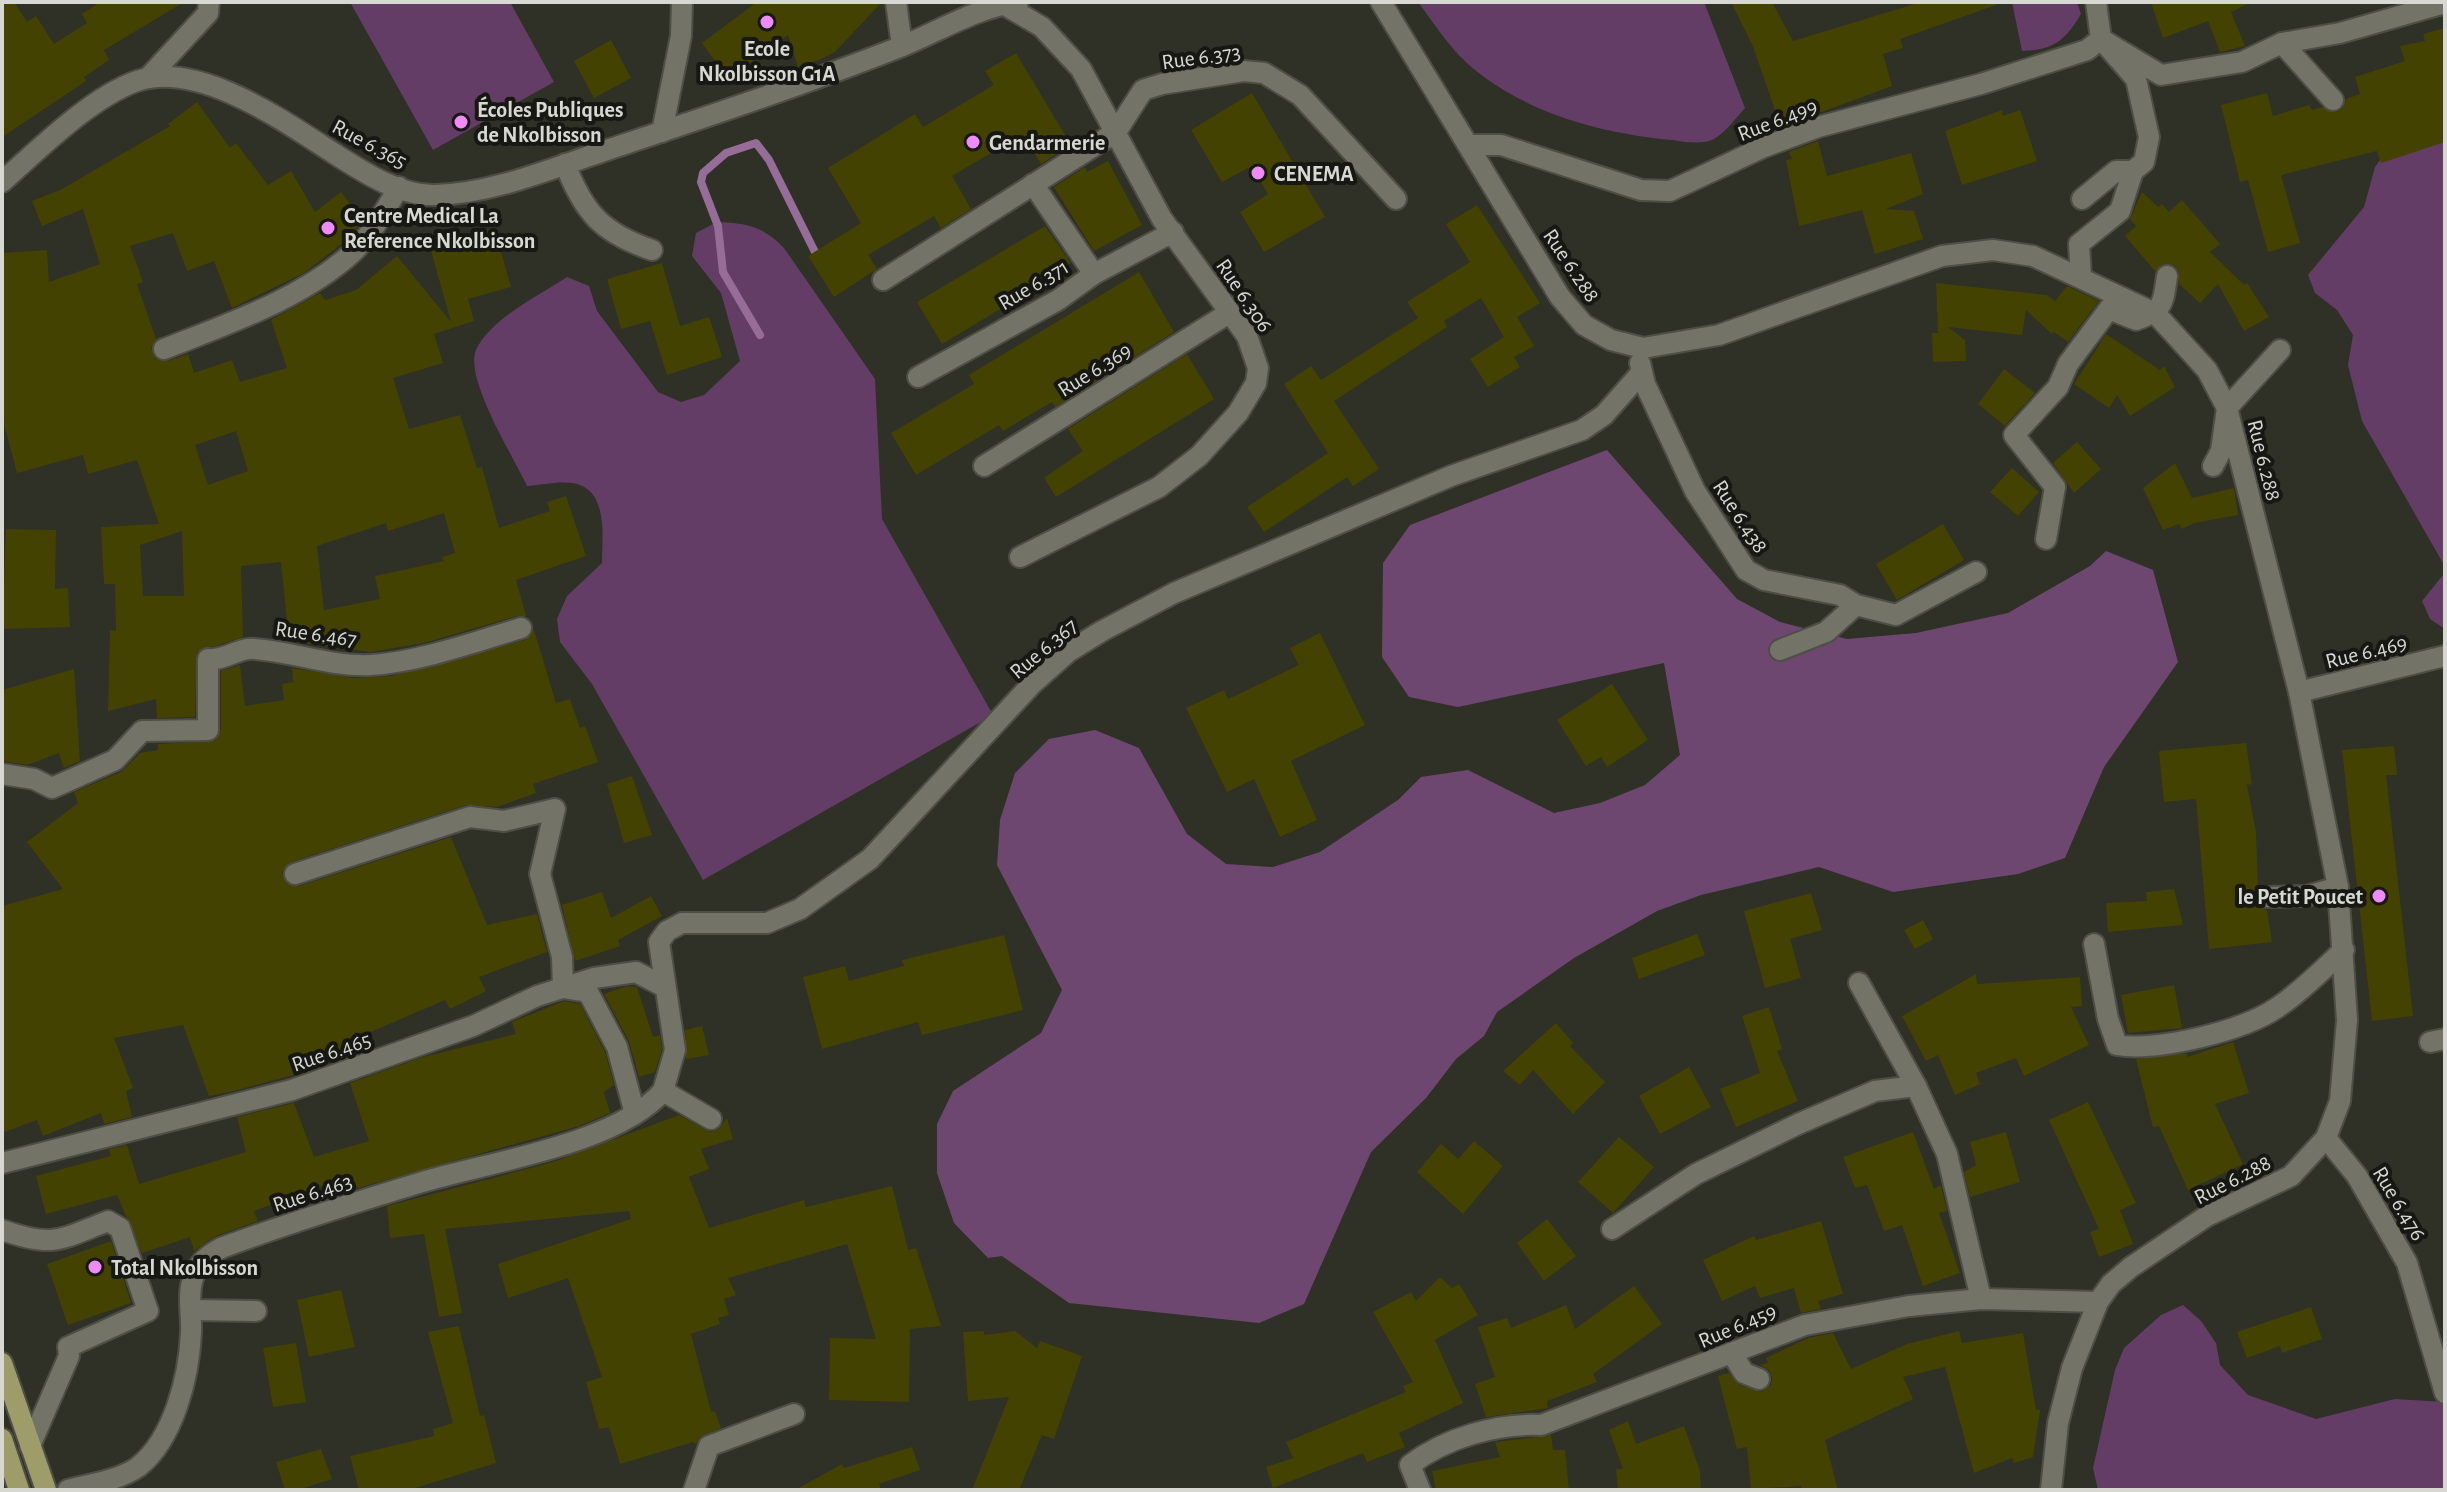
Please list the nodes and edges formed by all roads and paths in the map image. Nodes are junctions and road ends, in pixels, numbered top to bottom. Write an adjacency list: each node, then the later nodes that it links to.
1 (209, 2): 11 (street)
2 (682, 2): 13 (street)
3 (896, 2): 10 (street)
4 (1381, 2): 15 (street, Rue 6.288)
5 (2096, 2): 8 (street)
6 (1010, 3): 10 (street, Rue 6.365); 14 (street, Rue 6.306)
7 (2445, 3): 9 (street)
8 (2101, 39): 9 (street); 15 (street, Rue 6.499); 17 (street)
9 (2282, 43): 12 (street)
10 (902, 46): 13 (street, Rue 6.365)
11 (148, 78): 18 (street, Rue 6.365); 20 (street, Rue 6.365)
12 (2333, 100)
13 (662, 132): 16 (street, Rue 6.365)
14 (1116, 132): 19 (street, Rue 6.373); 21 (street, Rue 6.373); 23 (street, Rue 6.306)
15 (1470, 145): 31 (street, Rue 6.288)
16 (565, 164): 20 (street, Rue 6.365); 24 (street)
17 (2133, 171): 22 (street); 27 (street)
18 (2, 182)
19 (1033, 184): 25 (street); 28 (street, Rue 6.373)
20 (399, 187): 32 (street)
21 (1396, 199)
22 (2082, 199)
23 (1173, 232): 25 (street, Rue 6.371); 29 (street, Rue 6.306)
24 (652, 250)
25 (1094, 274): 35 (street, Rue 6.371)
26 (2167, 276): 30 (street)
27 (2081, 277): 30 (street, Rue 6.288); 31 (street, Rue 6.288)
28 (883, 280)
29 (1229, 313): 37 (street, Rue 6.369); 40 (street, Rue 6.306)
30 (2155, 313): 36 (street, Rue 6.288); 39 (street)
31 (1643, 348): 34 (street, Rue 6.438)
32 (164, 349)
33 (2280, 350): 36 (street)
34 (1641, 373): 42 (street, Rue 6.438); 54 (street, Rue 6.367)
35 (918, 377)
36 (2227, 408): 38 (street); 46 (street, Rue 6.288)
37 (984, 466)
38 (2213, 466)
39 (2046, 539)
40 (1020, 557)
41 (1976, 572): 42 (street, Rue 6.438)
42 (1856, 605): 44 (street)
43 (521, 628): 47 (street, Rue 6.467)
44 (1780, 650)
45 (2445, 656): 46 (street, Rue 6.469)
46 (2299, 692): 49 (street, Rue 6.288)
47 (2, 774)
48 (295, 874): 55 (street)
49 (2338, 887): 50 (street); 52 (street, Rue 6.288)
50 (2266, 897)
51 (2094, 944): 52 (street)
52 (2344, 950): 60 (street, Rue 6.288)
53 (1859, 983): 56 (street)
54 (665, 987): 55 (street, Rue 6.465); 57 (street, Rue 6.367)
55 (563, 988): 58 (street); 61 (street, Rue 6.465)
56 (1916, 1086): 62 (street); 64 (street)
57 (663, 1091): 58 (street, Rue 6.463); 59 (street)
58 (635, 1114): 66 (street, Rue 6.463)
59 (711, 1119)
60 (2326, 1138): 65 (street, Rue 6.288); 71 (street, Rue 6.476)
61 (2, 1163)
62 (1612, 1229)
63 (2, 1230): 74 (street)
64 (1981, 1299): 65 (street, Rue 6.459); 68 (street, Rue 6.459)
65 (2098, 1302): 80 (street, Rue 6.288)
66 (191, 1310): 67 (street); 77 (street, Rue 6.463)
67 (256, 1311)
68 (1733, 1355): 70 (street); 79 (street, Rue 6.459)
69 (2, 1363): 74 (main road)
70 (1759, 1379)
71 (2445, 1393)
72 (794, 1414): 78 (street)
73 (2, 1439): 75 (main road)
74 (30, 1446): 76 (main road)
75 (19, 1490)
76 (46, 1490)
77 (68, 1490)
78 (694, 1490)
79 (1420, 1490)
80 (2051, 1490)

